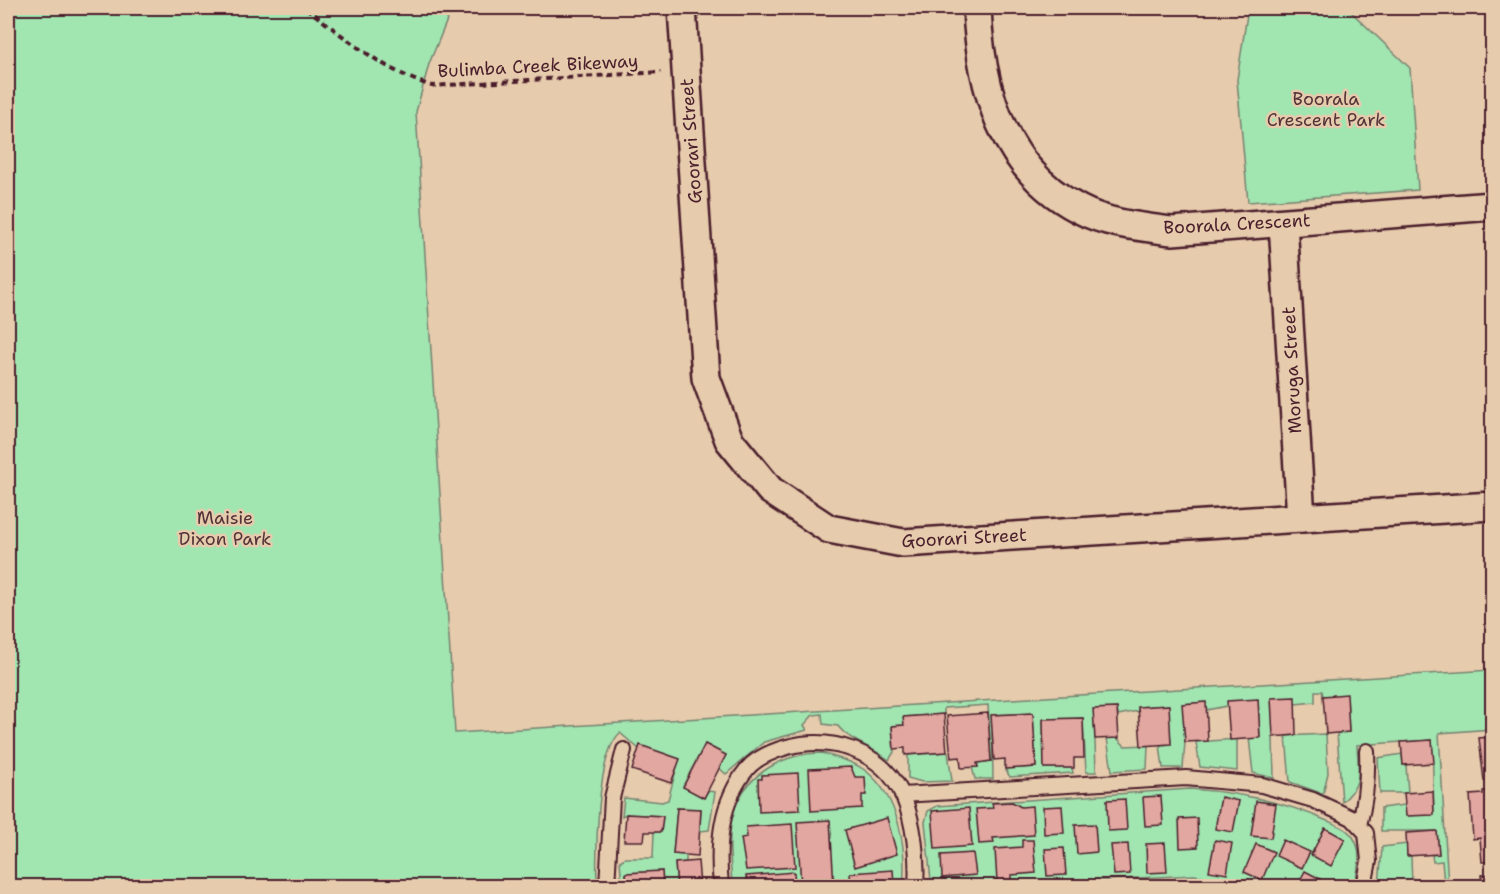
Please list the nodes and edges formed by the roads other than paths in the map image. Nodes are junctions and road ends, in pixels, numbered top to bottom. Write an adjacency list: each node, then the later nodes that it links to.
1 (682, 8): 6 (street, Goorari Street)
2 (977, 8): 4 (street, Boorala Crescent)
3 (1492, 206): 4 (street, Boorala Crescent)
4 (1283, 223): 6 (street, Moruga Street)
5 (1492, 506): 6 (street, Goorari Street)
6 (1301, 518)
7 (624, 750): 11 (lane)
8 (1367, 751): 10 (lane)
9 (902, 795): 10 (lane); 12 (lane); 13 (lane)
10 (1359, 825): 14 (lane)
11 (607, 886)
12 (721, 886)
13 (916, 886)
14 (1364, 886)

